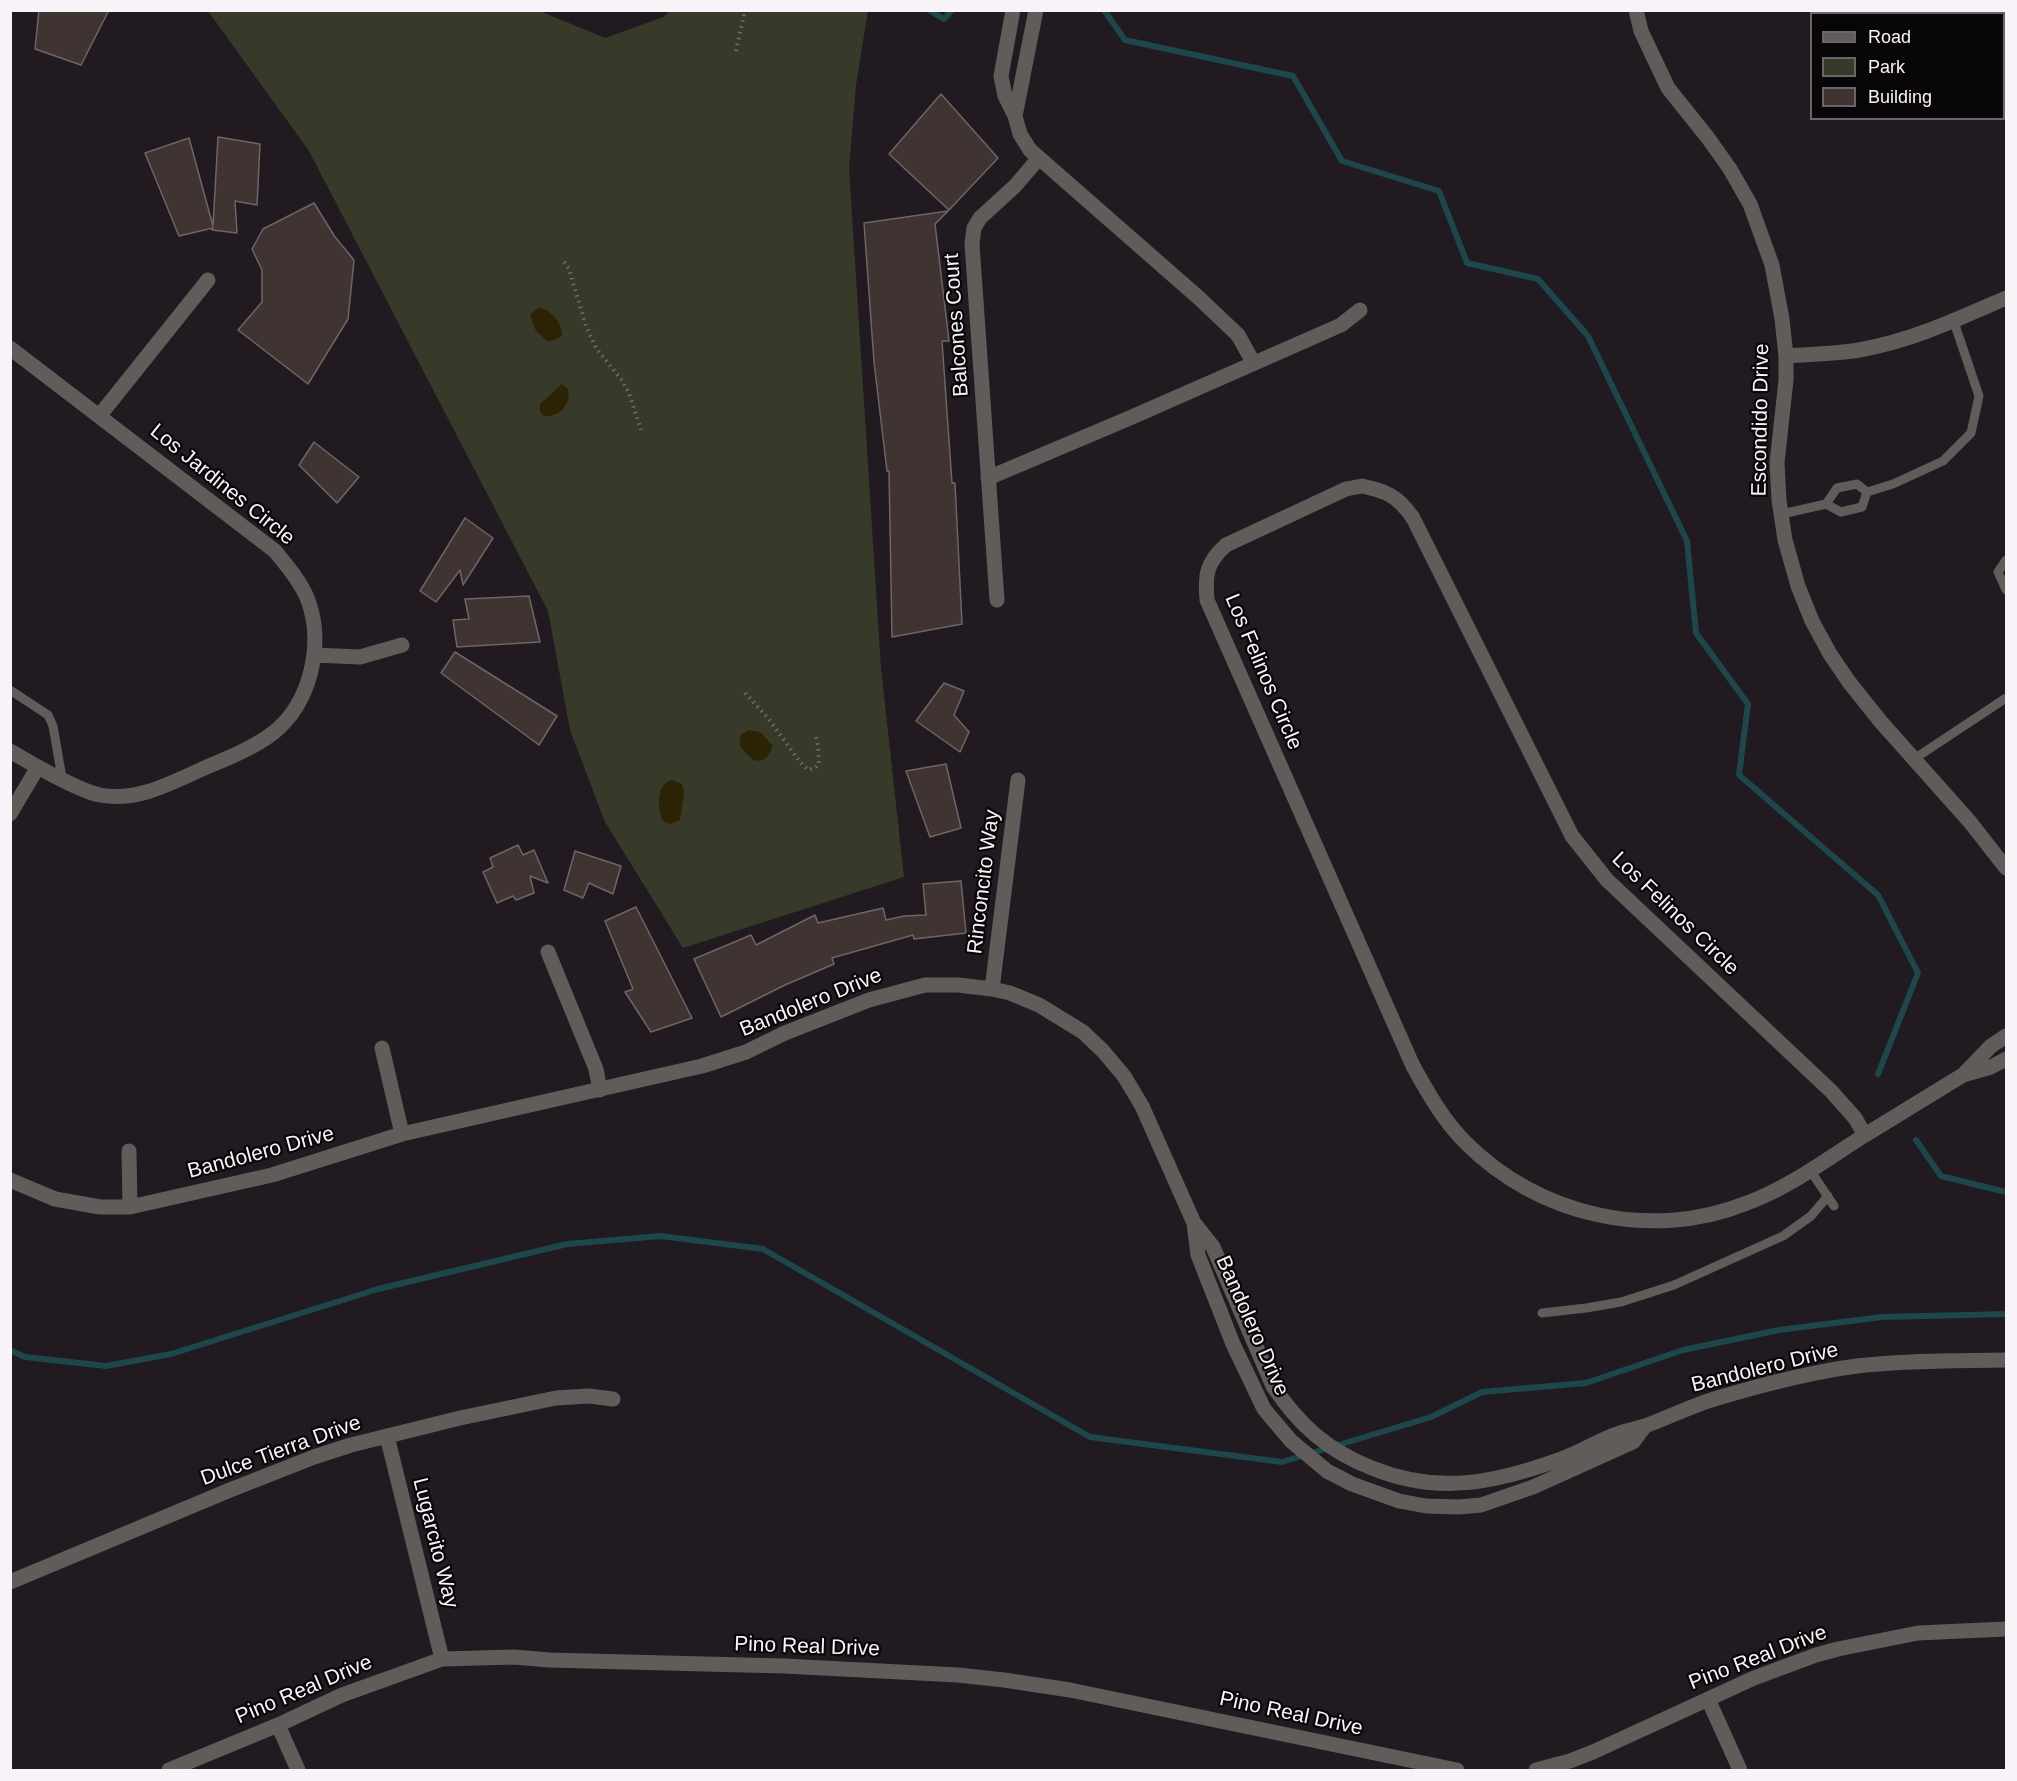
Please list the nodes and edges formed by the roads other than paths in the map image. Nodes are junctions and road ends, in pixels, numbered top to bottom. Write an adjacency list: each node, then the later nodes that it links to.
1 (1013, 10): 4 (street)
2 (1036, 10): 4 (street)
3 (1636, 10): 11 (street, Escondido Drive)
4 (1015, 116): 5 (street)
5 (1038, 159): 12 (street); 14 (street, Balcones Court)
6 (208, 280): 13 (street)
7 (2007, 298): 9 (street)
8 (1360, 310): 12 (street)
9 (1954, 322): 11 (street); 15 (lane)
10 (10, 348): 13 (street, Los Jardines Circle)
11 (1786, 356): 17 (street, Escondido Drive)
12 (1253, 362): 14 (street)
13 (100, 415): 22 (street, Los Jardines Circle)
14 (988, 478): 20 (street, Balcones Court)
15 (1867, 492): 16 (lane); 16 (lane)
16 (1826, 504): 17 (lane)
17 (1782, 514): 26 (street, Escondido Drive)
18 (2007, 560): 19 (lane)
19 (2007, 590)
20 (998, 600)
21 (402, 645): 22 (street)
22 (314, 655): 28 (street, Los Jardines Circle)
23 (10, 690): 28 (lane)
24 (2007, 698): 26 (lane)
25 (10, 751): 27 (street, Los Jardines Circle)
26 (1914, 759): 31 (street, Escondido Drive)
27 (38, 766): 28 (street, Los Jardines Circle); 30 (street)
28 (62, 778)
29 (1018, 780): 33 (street, Rinconcito Way)
30 (10, 814)
31 (2007, 868)
32 (548, 952): 38 (street)
33 (992, 989): 38 (street, Bandolero Drive); 47 (street, Bandolero Drive)
34 (2007, 1036): 37 (street, Los Felinos Circle)
35 (382, 1048): 39 (street)
36 (2007, 1059): 37 (street)
37 (1963, 1075): 40 (street, Los Felinos Circle)
38 (600, 1090): 39 (street, Bandolero Drive)
39 (402, 1134): 46 (street, Bandolero Drive)
40 (1865, 1134): 42 (street, Los Felinos Circle); 42 (street, Los Felinos Circle)
41 (129, 1151): 46 (street)
42 (1810, 1170): 44 (lane)
43 (10, 1180): 46 (street, Bandolero Drive)
44 (1828, 1196): 45 (lane); 48 (lane)
45 (1834, 1206)
46 (130, 1207)
47 (1194, 1223): 51 (street, Bandolero Drive); 51 (street, Bandolero Drive)
48 (1542, 1312)
49 (2007, 1360): 51 (street, Bandolero Drive)
50 (613, 1399): 52 (street, Dulce Tierra Drive)
51 (1645, 1426)
52 (387, 1436): 53 (street, Dulce Tierra Drive); 55 (street, Lugarcito Way)
53 (10, 1582)
54 (2007, 1629): 56 (street, Pino Real Drive)
55 (442, 1659): 57 (street, Pino Real Drive); 58 (street, Pino Real Drive)
56 (1708, 1699): 62 (street, Pino Real Drive); 63 (street)
57 (278, 1725): 59 (street, Pino Real Drive); 60 (street)
58 (1439, 1769): 61 (street, Pino Real Drive)
59 (169, 1770)
60 (298, 1770)
61 (1457, 1770)
62 (1536, 1770)
63 (1740, 1770)

